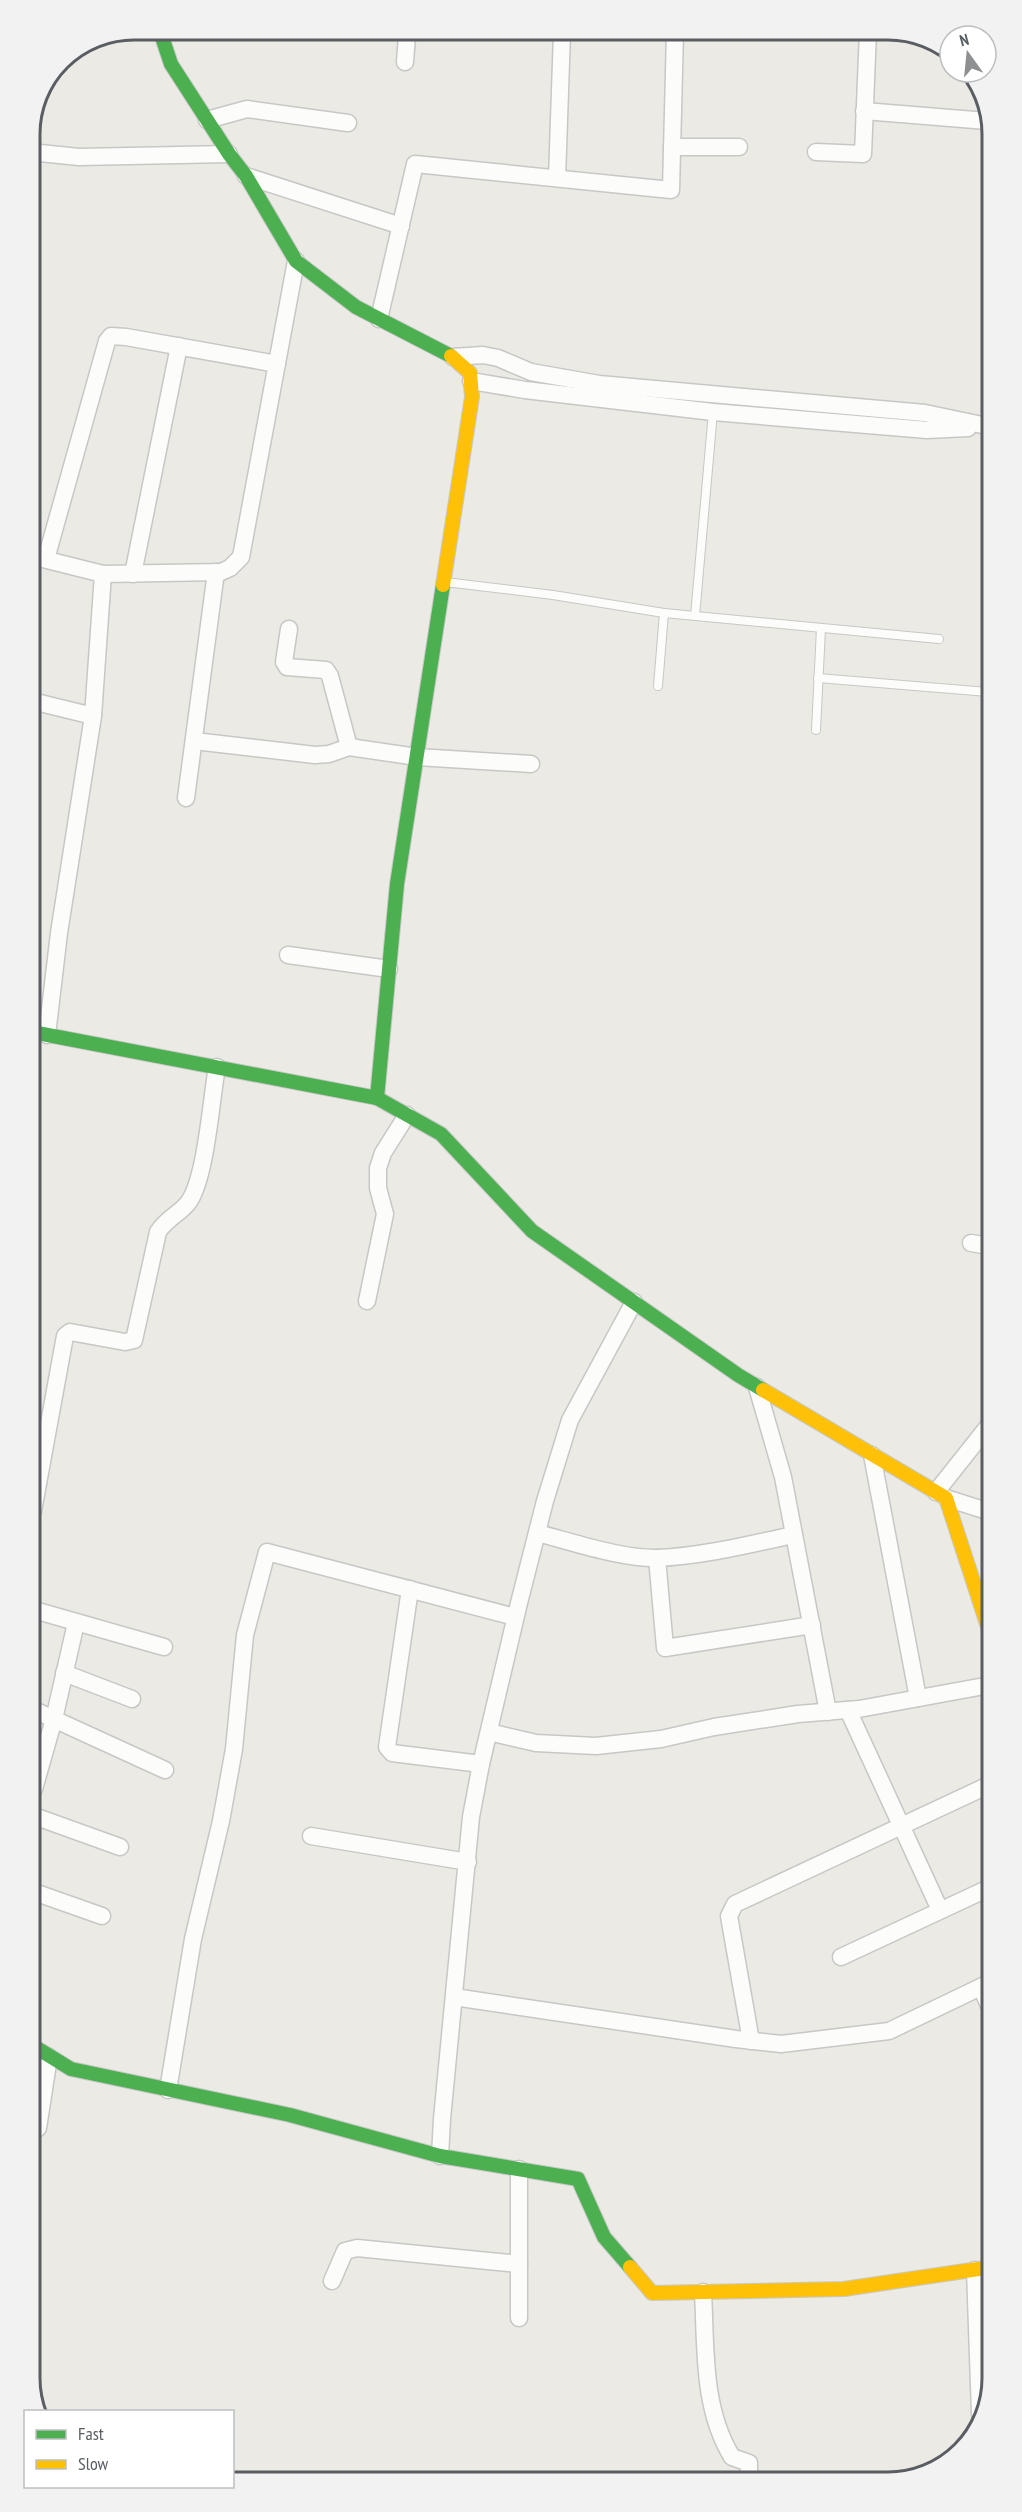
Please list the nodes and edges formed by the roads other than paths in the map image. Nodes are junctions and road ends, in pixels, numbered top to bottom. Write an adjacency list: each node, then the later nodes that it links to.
1 (163, 41): 8 (street)
2 (407, 41): 6 (street)
3 (562, 41): 17 (street)
4 (675, 41): 11 (street)
5 (867, 41): 7 (street)
6 (405, 62)
7 (864, 111): 9 (street); 13 (street)
8 (207, 120): 10 (street); 15 (street)
9 (980, 120)
10 (348, 123)
11 (672, 147): 12 (street); 17 (street)
12 (739, 147)
13 (816, 152)
14 (41, 153): 15 (street)
15 (229, 154): 16 (street)
16 (246, 176): 18 (street); 19 (street)
17 (557, 178): 18 (street)
18 (401, 226): 20 (street)
19 (296, 261): 20 (street); 23 (street)
20 (379, 319): 22 (street)
21 (179, 346): 23 (street); 28 (street); 32 (street)
22 (453, 357): 24 (street); 26 (street)
23 (277, 364): 30 (street)
24 (471, 381): 25 (street); 33 (street)
25 (713, 412): 27 (street); 35 (lane)
26 (982, 425)
27 (982, 426)
28 (41, 549)
29 (41, 559): 31 (street)
30 (216, 572): 32 (street); 49 (street)
31 (103, 574): 32 (street); 43 (street)
32 (133, 574)
33 (445, 582): 34 (lane); 47 (street)
34 (664, 613): 35 (lane); 40 (lane)
35 (695, 616): 36 (lane)
36 (821, 628): 38 (lane); 39 (lane)
37 (289, 629): 46 (street)
38 (939, 639)
39 (818, 678): 41 (lane); 44 (lane)
40 (658, 686)
41 (982, 692)
42 (41, 703): 43 (street)
43 (93, 716): 52 (street)
44 (816, 730)
45 (202, 742): 46 (street)
46 (349, 747): 47 (street)
47 (417, 756): 48 (street); 51 (street)
48 (531, 764)
49 (186, 798)
50 (288, 955): 51 (street)
51 (389, 969): 55 (street)
52 (41, 1023)
53 (41, 1033): 54 (street)
54 (217, 1067): 55 (street); 64 (street)
55 (377, 1098): 56 (street)
56 (406, 1115): 59 (street); 60 (street)
57 (971, 1243): 58 (street)
58 (982, 1245)
59 (367, 1301)
60 (634, 1302): 61 (street); 67 (street)
61 (757, 1387): 63 (street); 68 (street)
62 (982, 1436): 65 (street)
63 (872, 1455): 65 (street); 79 (street)
64 (41, 1467)
65 (941, 1495): 66 (street); 71 (street)
66 (982, 1509)
67 (537, 1533): 69 (street); 73 (street)
68 (794, 1535): 69 (street); 75 (street)
69 (657, 1558): 75 (street)
70 (410, 1589): 73 (street); 87 (street); 105 (street)
71 (982, 1611)
72 (41, 1612): 74 (street)
73 (516, 1617): 85 (street)
74 (76, 1623): 76 (street); 77 (street)
75 (812, 1625): 82 (street)
76 (164, 1647)
77 (64, 1673): 80 (street); 84 (street)
78 (982, 1686): 79 (street)
79 (918, 1698): 81 (street)
80 (132, 1699)
81 (848, 1710): 82 (street); 91 (street)
82 (828, 1712): 85 (street)
83 (41, 1713): 84 (street)
84 (54, 1719): 86 (street); 88 (street)
85 (489, 1732): 87 (street)
86 (41, 1764)
87 (481, 1764): 94 (street)
88 (165, 1770)
89 (982, 1788): 91 (street)
90 (41, 1819): 93 (street)
91 (903, 1827): 97 (street); 102 (street)
92 (311, 1836): 94 (street)
93 (120, 1847)
94 (468, 1862): 101 (street)
95 (982, 1891): 97 (street)
96 (41, 1895): 98 (street)
97 (940, 1910): 99 (street)
98 (102, 1917)
99 (841, 1957)
100 (982, 1987): 102 (street)
101 (454, 1997): 102 (street); 107 (street)
102 (751, 2041)
103 (41, 2051): 104 (street)
104 (49, 2057): 105 (street); 106 (street)
105 (168, 2090): 107 (street)
106 (41, 2109)
107 (440, 2156): 108 (street)
108 (519, 2169): 109 (street); 113 (street)
109 (519, 2264): 112 (street); 114 (street)
110 (982, 2269): 111 (street)
111 (975, 2270): 113 (street); 115 (street)
112 (332, 2281)
113 (703, 2292): 116 (street)
114 (519, 2318)
115 (979, 2398)
116 (749, 2472)

